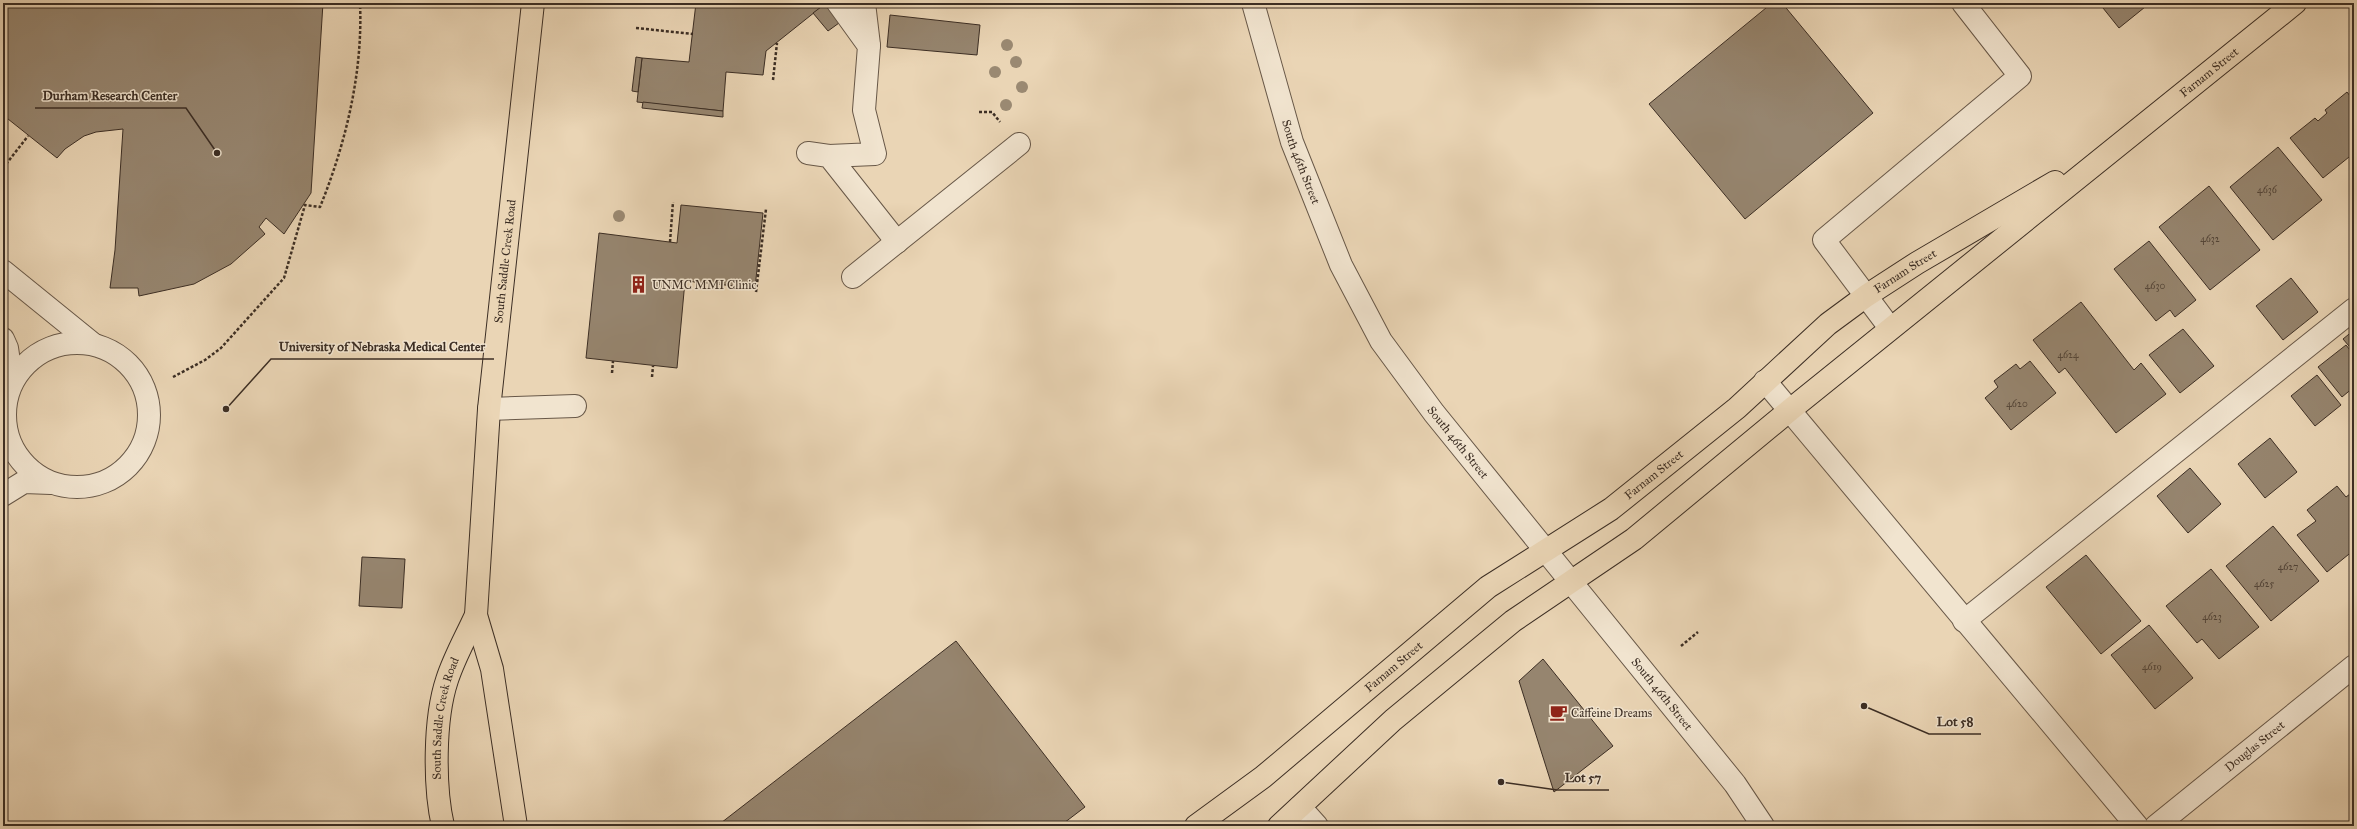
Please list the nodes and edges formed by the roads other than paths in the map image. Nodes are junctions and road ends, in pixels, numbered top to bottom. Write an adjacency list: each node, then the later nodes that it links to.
1 (533, 3): 24 (main road, South Saddle Creek Road)
2 (838, 3): 9 (street)
3 (853, 3): 9 (street)
4 (864, 3): 9 (street)
5 (873, 3): 9 (street)
6 (1253, 3): 28 (street, South 46th Street)
7 (1963, 3): 15 (street)
8 (2295, 3): 10 (main road, Farnam Street)
9 (869, 46): 12 (street)
10 (2123, 141): 15 (main road, Farnam Street); 17 (main road, Farnam Street)
11 (1019, 144): 12 (street)
12 (897, 242): 14 (street)
13 (3, 271): 19 (street)
14 (853, 278)
15 (1866, 296): 17 (street); 20 (main road, Farnam Street)
16 (2354, 309): 31 (street)
17 (1890, 328): 25 (main road, Farnam Street)
18 (3, 339): 21 (street)
19 (94, 344): 21 (street); 26 (street)
20 (1765, 381): 25 (street); 28 (main road, Farnam Street)
21 (12, 382): 23 (street)
22 (576, 406): 24 (street)
23 (4, 408): 26 (street)
24 (489, 409): 30 (main road, South Saddle Creek Road)
25 (1790, 410): 29 (main road, Farnam Street); 31 (street)
26 (51, 483): 27 (street)
27 (3, 495)
28 (1546, 550): 29 (street, South 46th Street); 36 (main road, Farnam Street)
29 (1571, 581): 33 (main road, Farnam Street); 39 (street, South 46th Street)
30 (476, 616): 34 (main road, South Saddle Creek Road); 35 (main road, South Saddle Creek Road)
31 (1964, 620): 40 (street)
32 (2354, 666): 41 (street, Douglas Street)
33 (1300, 807): 37 (main road, Farnam Street); 38 (street)
34 (443, 826)
35 (516, 826)
36 (1196, 826)
37 (1279, 826)
38 (1317, 826)
39 (1763, 826)
40 (2137, 826)
41 (2156, 826)

